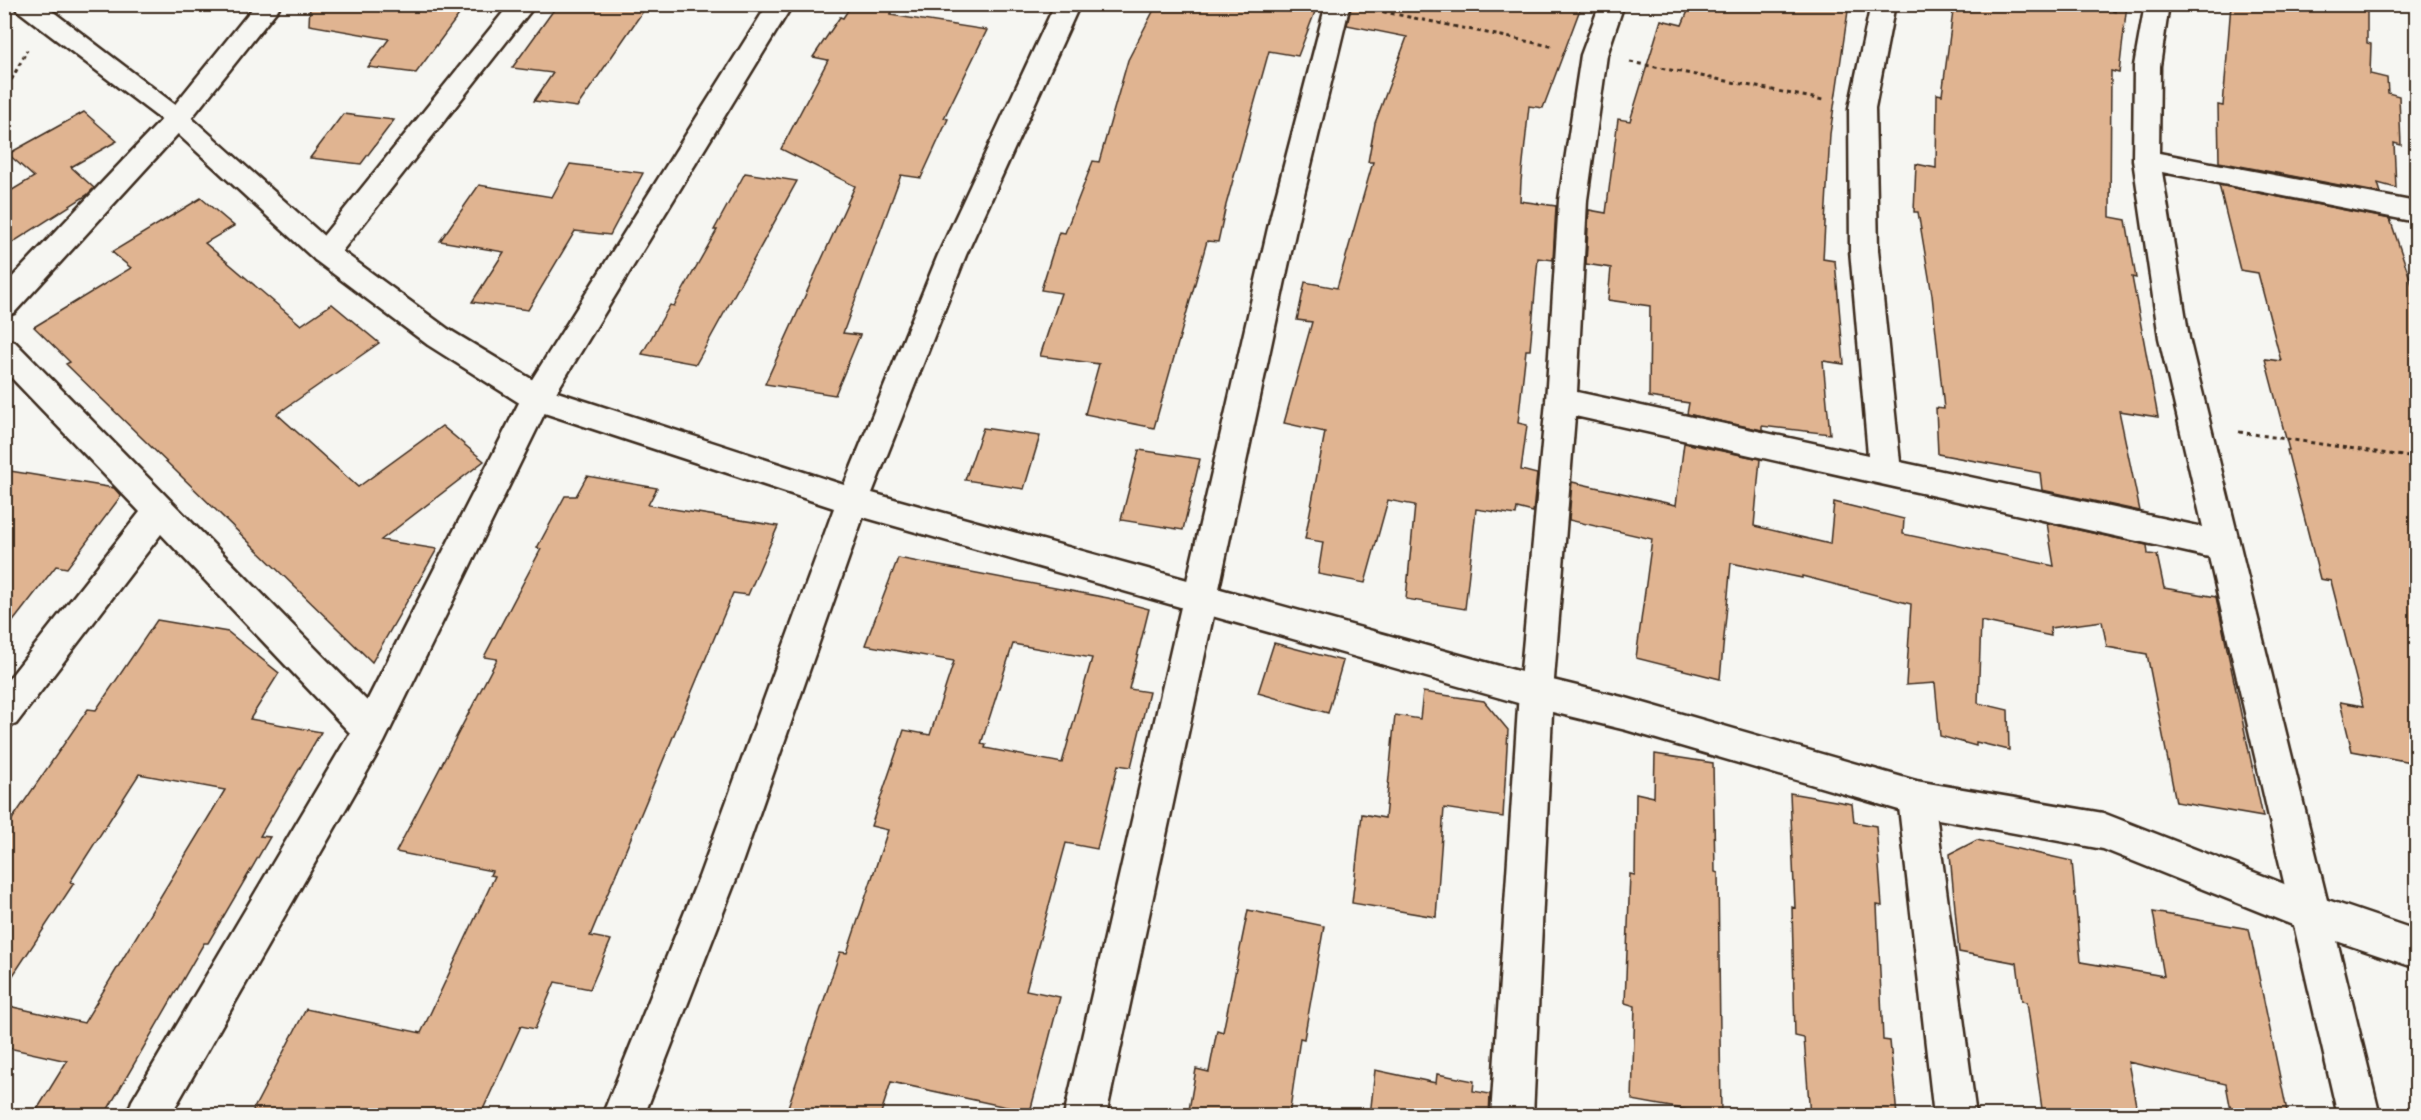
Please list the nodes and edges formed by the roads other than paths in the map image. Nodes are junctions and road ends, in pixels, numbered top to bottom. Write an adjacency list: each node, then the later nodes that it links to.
1 (26, 4): 10 (street)
2 (270, 4): 10 (street)
3 (524, 4): 13 (street)
4 (782, 4): 16 (street)
5 (1068, 4): 19 (street)
6 (1338, 4): 22 (street)
7 (1612, 4): 17 (street)
8 (1883, 4): 18 (street)
9 (2157, 4): 11 (street)
10 (177, 119): 13 (street); 14 (street)
11 (2146, 160): 12 (street); 21 (street)
12 (2416, 212)
13 (325, 253): 16 (street)
14 (4, 305)
15 (4, 350): 20 (street)
16 (537, 398): 19 (street); 25 (street)
17 (1561, 401): 18 (street); 23 (street)
18 (1885, 472): 21 (street)
19 (853, 501): 22 (street); 30 (street)
20 (159, 511): 24 (street); 25 (street)
21 (2225, 546): 27 (street)
22 (1202, 600): 23 (street); 31 (street)
23 (1536, 692): 26 (street); 32 (street)
24 (4, 713)
25 (371, 730): 29 (street)
26 (1916, 798): 27 (street); 33 (street)
27 (2310, 913): 28 (street); 34 (street)
28 (2416, 949)
29 (147, 1116)
30 (623, 1116)
31 (1085, 1116)
32 (1512, 1116)
33 (1955, 1116)
34 (2359, 1116)

